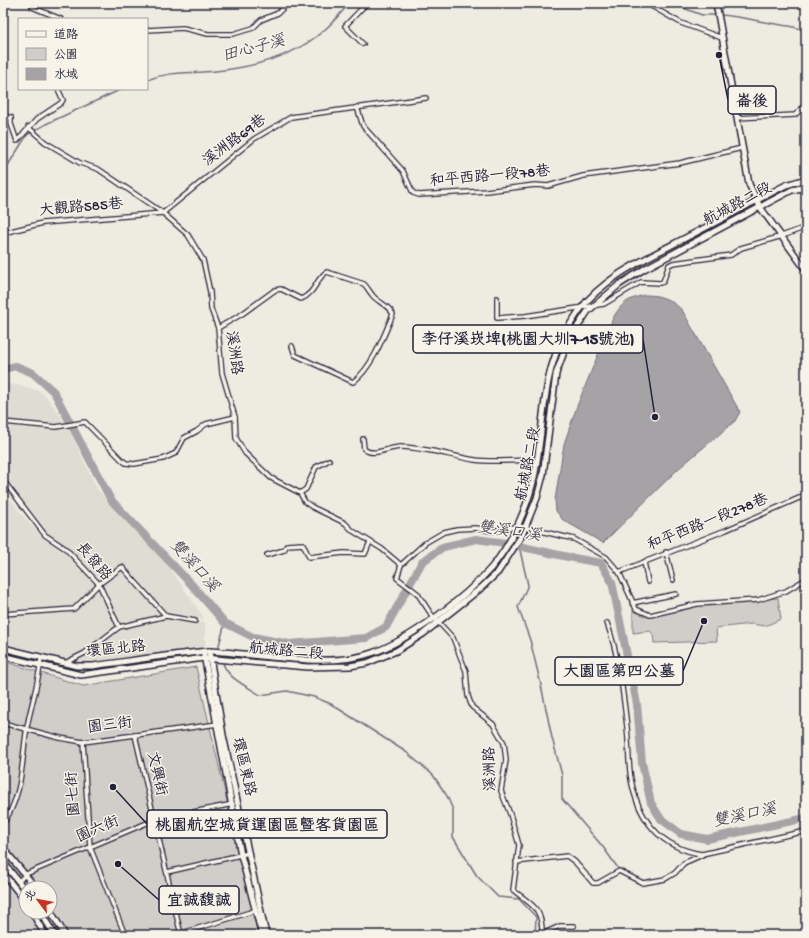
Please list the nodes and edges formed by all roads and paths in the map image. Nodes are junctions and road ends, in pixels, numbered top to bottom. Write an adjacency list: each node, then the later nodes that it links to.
1 (32, 3): 8 (street)
2 (288, 3): 9 (street)
3 (367, 3): 11 (street)
4 (646, 3): 10 (street)
5 (784, 3): 7 (street)
6 (716, 4): 10 (street)
7 (806, 4)
8 (56, 18)
9 (148, 30)
10 (722, 38): 17 (street)
11 (363, 44)
12 (58, 90): 18 (street)
13 (426, 98): 15 (street, 溪洲路69巷)
14 (806, 104): 17 (street)
15 (358, 107): 19 (street, 和平西路一段78巷); 24 (street, 溪洲路69巷)
16 (3, 118): 18 (street)
17 (737, 118): 19 (street)
18 (28, 128): 24 (street, 溪洲路)
19 (742, 148): 22 (street)
20 (806, 179): 22 (street, 航城路二段)
21 (806, 187): 23 (street, 航城路二段)
22 (756, 200): 23 (street); 31 (street, 航城路二段)
23 (760, 207): 27 (street); 30 (street, 航城路二段)
24 (163, 213): 26 (street, 大觀路585巷); 32 (street, 溪洲路)
25 (806, 227): 27 (street)
26 (3, 233)
27 (782, 236): 28 (street); 30 (street)
28 (806, 270)
29 (497, 298): 31 (street)
30 (594, 306): 31 (street); 43 (street, 航城路二段)
31 (581, 308): 38 (street, 航城路二段)
32 (218, 328): 33 (street); 34 (street, 溪洲路)
33 (292, 346)
34 (235, 417): 35 (street); 40 (street, 溪洲路)
35 (3, 422)
36 (362, 439): 38 (street)
37 (329, 460): 40 (street)
38 (537, 462): 42 (street, 航城路二段)
39 (3, 480): 53 (street, 長發路)
40 (300, 493): 44 (street, 溪洲路)
41 (806, 495): 45 (street, 和平西路一段278巷)
42 (516, 527): 43 (street); 48 (street); 58 (street, 航城路二段)
43 (525, 527): 49 (street); 60 (street, 航城路二段)
44 (370, 542): 46 (street); 48 (street, 溪洲路)
45 (666, 552): 47 (street, 和平西路一段278巷); 51 (street)
46 (267, 555)
47 (644, 562): 49 (street, 和平西路一段278巷); 52 (street)
48 (401, 564): 58 (street, 溪洲路)
49 (619, 572): 55 (street)
50 (806, 579): 55 (street)
51 (673, 580)
52 (648, 582)
53 (100, 584): 56 (street); 57 (street); 62 (street, 長發路)
54 (676, 594): 55 (street)
55 (632, 603)
56 (3, 614)
57 (166, 616): 59 (street); 62 (street)
58 (434, 617): 60 (street, 溪洲路); 64 (street, 航城路二段)
59 (195, 621)
60 (438, 623): 67 (street, 航城路二段); 86 (street, 溪洲路)
61 (607, 623): 83 (street)
62 (119, 627): 68 (street)
63 (3, 648): 66 (street, 環區北路)
64 (206, 652): 67 (street, 環區東路); 68 (street, 環區北路)
65 (3, 656): 69 (street, 環區北路)
66 (41, 658): 68 (street, 環區北路); 69 (street)
67 (207, 659): 69 (street, 環區北路); 71 (street, 環區東路)
68 (65, 663)
69 (40, 666): 72 (street)
70 (3, 723): 72 (street, 園三街)
71 (219, 724): 73 (street, 園三街); 75 (street, 環區東路); 76 (street, 環區東路)
72 (27, 728): 74 (street, 園三街); 78 (street)
73 (135, 735): 74 (street, 園三街); 77 (street, 文興街)
74 (83, 742): 80 (street, 園七街)
75 (238, 802): 76 (street, 園六街); 82 (street, 環區東路)
76 (232, 805): 77 (street, 園六街); 84 (street, 環區東路)
77 (154, 820): 80 (street, 園六街); 87 (street, 文興街)
78 (3, 824)
79 (806, 831): 83 (street)
80 (90, 847): 89 (street, 園六街); 104 (street, 園七街)
81 (3, 848): 89 (street)
82 (249, 852): 84 (street); 94 (street, 環區東路)
83 (702, 854): 86 (street)
84 (241, 855): 87 (street); 94 (street, 環區東路)
85 (3, 862): 90 (street)
86 (516, 862): 100 (street, 溪洲路)
87 (167, 872): 99 (street, 文興街)
88 (3, 873): 93 (street)
89 (26, 874): 91 (street, 園六街); 92 (street)
90 (18, 880)
91 (20, 880)
92 (30, 880)
93 (18, 892)
94 (258, 909): 99 (street); 105 (street, 環區東路); 106 (street, 環區東路)
95 (37, 920): 101 (street)
96 (45, 920): 102 (street)
97 (56, 920): 103 (street)
98 (574, 926): 100 (street)
99 (179, 934)
100 (542, 934)
101 (45, 935)
102 (55, 935)
103 (65, 935)
104 (125, 935)
105 (262, 935)
106 (266, 935)

